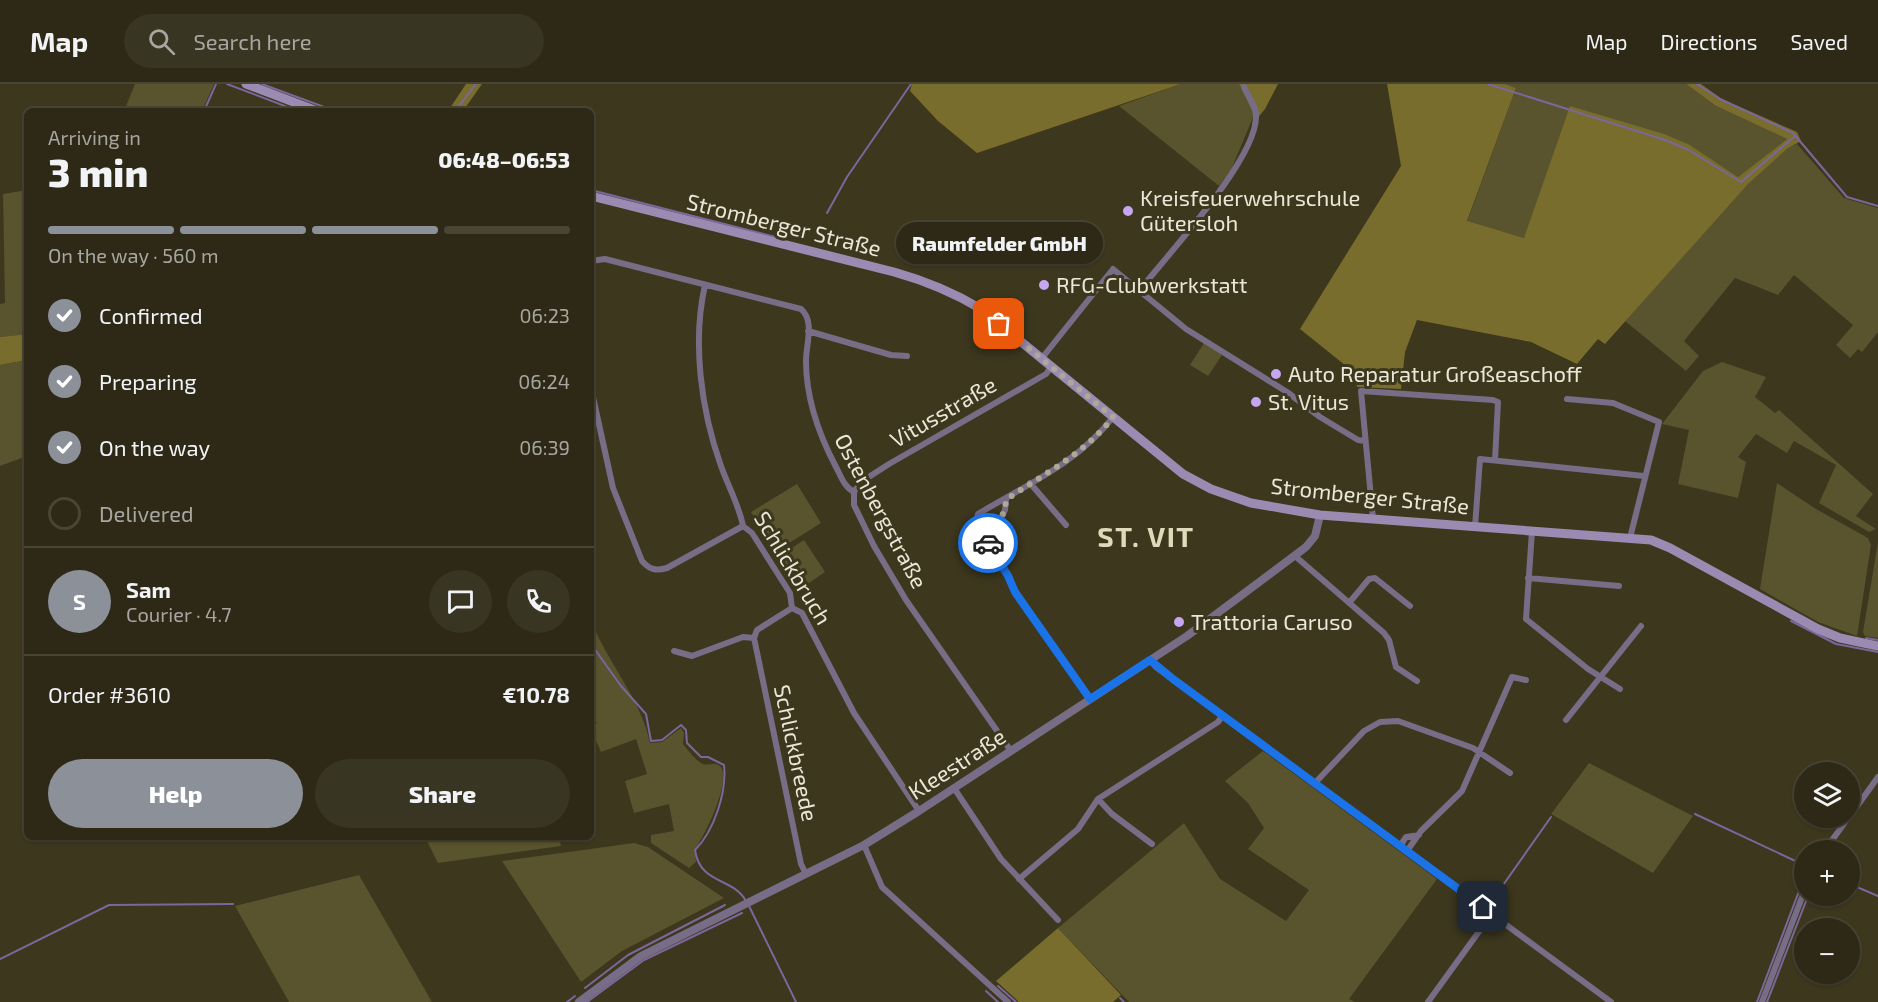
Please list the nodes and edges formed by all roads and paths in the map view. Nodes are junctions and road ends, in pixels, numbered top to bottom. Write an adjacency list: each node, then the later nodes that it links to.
1 (246, 84): 3 (main road)
2 (1244, 87): 7 (street)
3 (309, 108)
4 (594, 197): 10 (main road, Stromberger Straße)
5 (594, 261): 6 (street, Ostenbergstraße)
6 (705, 285): 8 (street, Ostenbergstraße); 24 (street, Schlickbruch)
7 (1139, 291): 10 (street); 15 (street)
8 (808, 331): 9 (street); 19 (street, Ostenbergstraße)
9 (907, 356)
10 (1042, 358): 11 (main road, Stromberger Straße)
11 (1052, 366): 14 (main road, Stromberger Straße); 19 (street, Vitusstraße)
12 (1567, 399): 17 (street)
13 (594, 402): 24 (street)
14 (1113, 417): 18 (street); 21 (main road, Stromberger Straße)
15 (1365, 441): 16 (street); 22 (street)
16 (1496, 460): 17 (street); 25 (street)
17 (1644, 476): 27 (street)
18 (1030, 483): 20 (street); 23 (street)
19 (854, 492): 47 (street, Ostenbergstraße)
20 (1006, 500): 28 (street); 28 (street)
21 (1320, 515): 22 (main road, Stromberger Straße); 29 (street, Kleestraße)
22 (1373, 519): 25 (main road, Stromberger Straße)
23 (1066, 525)
24 (743, 526): 34 (street, Schlickbruch)
25 (1475, 527): 26 (main road, Stromberger Straße)
26 (1532, 531): 27 (main road, Stromberger Straße); 30 (street)
27 (1630, 538): 37 (main road, Stromberger Straße)
28 (987, 545): 44 (street)
29 (1294, 556): 32 (street); 39 (street, Kleestraße)
30 (1528, 578): 31 (street); 40 (street)
31 (1619, 586)
32 (1349, 603): 33 (street); 42 (street)
33 (1410, 606)
34 (792, 608): 36 (street); 55 (street, Schlickbruch)
35 (1641, 626): 40 (street)
36 (754, 638): 38 (street); 61 (street, Schlickbreede)
37 (1878, 646)
38 (674, 651)
39 (1150, 660): 44 (street, Kleestraße); 45 (street)
40 (1601, 677): 43 (street); 46 (street)
41 (1526, 680): 48 (street)
42 (1418, 681)
43 (1620, 689)
44 (1090, 699): 47 (street, Kleestraße)
45 (1222, 716): 51 (street); 53 (street)
46 (1566, 720)
47 (1011, 751): 52 (street, Kleestraße)
48 (1479, 751): 49 (street); 51 (street); 56 (street)
49 (1510, 773)
50 (1878, 777): 54 (street)
51 (1314, 784): 59 (street)
52 (954, 788): 55 (street, Kleestraße); 62 (street)
53 (1098, 799): 57 (street); 62 (street)
54 (1860, 802)
55 (919, 810): 58 (street, Kleestraße)
56 (1419, 835): 59 (street); 60 (street)
57 (1152, 843)
58 (864, 845): 61 (street, Kleestraße); 67 (street)
59 (1400, 846): 60 (street)
60 (1407, 851): 64 (street)
61 (806, 874): 66 (street, Kleestraße)
62 (1019, 879): 65 (street)
63 (1799, 906): 70 (street)
64 (1491, 915): 68 (street); 69 (street)
65 (1058, 920)
66 (579, 1002)
67 (1008, 1002)
68 (1428, 1002)
69 (1611, 1002)
70 (1762, 1002)

